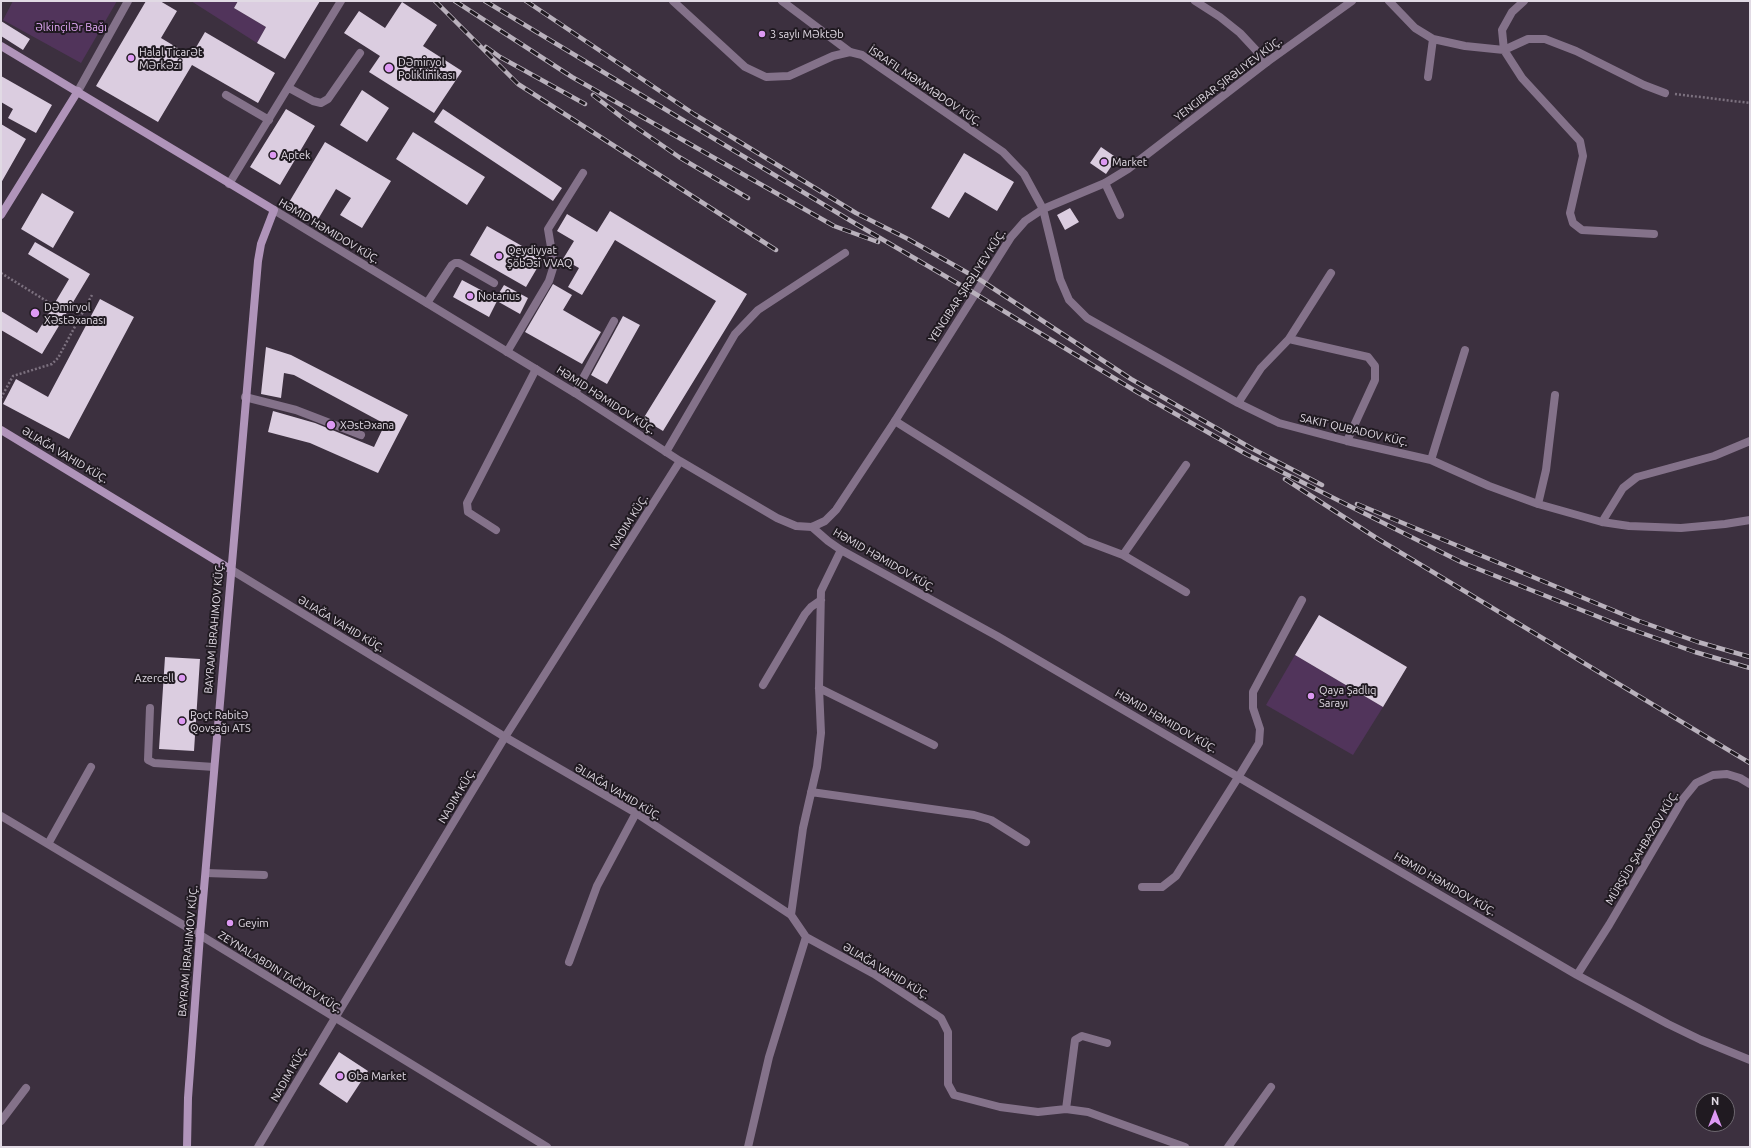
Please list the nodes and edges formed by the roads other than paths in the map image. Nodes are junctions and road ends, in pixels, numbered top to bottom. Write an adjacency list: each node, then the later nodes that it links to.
1 (128, 1): 17 (street)
2 (341, 1): 16 (street)
3 (673, 1): 12 (street)
4 (782, 1): 12 (street, İSRAFIL MƏMMƏDOV KÜÇ.)
5 (1195, 1): 14 (street)
6 (1352, 1): 14 (street, YENGIBAR ŞIRƏLIYEV KÜÇ.)
7 (1389, 1): 9 (street)
8 (1524, 1): 11 (street)
9 (1433, 39): 11 (street); 15 (street)
10 (1, 46): 17 (main road, HƏMID HƏMIDOV KÜÇ.)
11 (1504, 50): 18 (street); 28 (street)
12 (850, 52): 24 (street, İSRAFIL MƏMMƏDOV KÜÇ.)
13 (360, 53): 16 (street)
14 (1267, 62): 22 (street, YENGIBAR ŞIRƏLIYEV KÜÇ.)
15 (1428, 77)
16 (289, 88): 20 (street)
17 (78, 91): 23 (main road, HƏMID HƏMIDOV KÜÇ.); 26 (main road)
18 (1665, 93)
19 (226, 95): 20 (street)
20 (269, 120): 23 (street)
21 (584, 173): 36 (street)
22 (1105, 183): 24 (street, YENGIBAR ŞIRƏLIYEV KÜÇ.); 27 (street)
23 (229, 184): 25 (main road, HƏMID HƏMIDOV KÜÇ.)
24 (1043, 209): 41 (street, SAKIT QUBADOV KÜÇ.); 42 (street, YENGIBAR ŞIRƏLIYEV KÜÇ.)
25 (274, 210): 32 (street, HƏMID HƏMIDOV KÜÇ.); 40 (main road, BAYRAM İBRAHIMOV KÜÇ.)
26 (1, 215)
27 (1120, 215)
28 (1654, 234)
29 (845, 254): 47 (street)
30 (1330, 273): 34 (street)
31 (494, 283): 32 (street)
32 (427, 303): 36 (street, HƏMID HƏMIDOV KÜÇ.)
33 (614, 321): 38 (street)
34 (1289, 339): 41 (street); 45 (street)
35 (1465, 350): 48 (street)
36 (507, 352): 37 (street, HƏMID HƏMIDOV KÜÇ.)
37 (536, 369): 38 (street, HƏMID HƏMIDOV KÜÇ.); 55 (street)
38 (575, 393): 47 (street, HƏMID HƏMIDOV KÜÇ.)
39 (1554, 395): 51 (street)
40 (246, 397): 44 (street); 58 (main road, BAYRAM İBRAHIMOV KÜÇ.)
41 (1238, 403): 45 (street, SAKIT QUBADOV KÜÇ.)
42 (896, 421): 54 (street, YENGIBAR ŞIRƏLIYEV KÜÇ.); 57 (street)
43 (1, 430): 58 (main road, ƏLIAĞA VAHID KÜÇ.)
44 (362, 435)
45 (1347, 441): 48 (street, SAKIT QUBADOV KÜÇ.)
46 (1750, 441): 53 (street)
47 (666, 452): 49 (street, HƏMID HƏMIDOV KÜÇ.)
48 (1430, 460): 51 (street, SAKIT QUBADOV KÜÇ.)
49 (680, 461): 54 (street, HƏMID HƏMIDOV KÜÇ.); 65 (street, NADIM KÜÇ.)
50 (1186, 465): 57 (street)
51 (1538, 504): 53 (street, SAKIT QUBADOV KÜÇ.)
52 (1750, 520): 53 (street, SAKIT QUBADOV KÜÇ.)
53 (1602, 522)
54 (812, 527): 56 (street, HƏMID HƏMIDOV KÜÇ.)
55 (496, 530)
56 (841, 550): 60 (street); 69 (street, HƏMID HƏMIDOV KÜÇ.)
57 (1123, 555): 59 (street)
58 (230, 569): 65 (street, ƏLIAĞA VAHID KÜÇ.); 68 (main road, BAYRAM İBRAHIMOV KÜÇ.)
59 (1186, 592)
60 (821, 600): 62 (street); 63 (street)
61 (1302, 600): 69 (street)
62 (764, 684)
63 (819, 688): 66 (street); 71 (street)
64 (150, 708): 68 (street)
65 (505, 737): 72 (street, ƏLIAĞA VAHID KÜÇ.); 84 (street, NADIM KÜÇ.)
66 (934, 745)
67 (91, 767): 75 (street)
68 (214, 767): 76 (main road, BAYRAM İBRAHIMOV KÜÇ.)
69 (1239, 776): 78 (street); 83 (street, HƏMID HƏMIDOV KÜÇ.)
70 (1750, 784): 83 (street, MÜRŞÜD ŞAHBAZOV KÜÇ.)
71 (811, 792): 74 (street); 79 (street)
72 (636, 814): 79 (street, ƏLIAĞA VAHID KÜÇ.); 82 (street)
73 (1, 816): 75 (street)
74 (1026, 842)
75 (48, 844): 80 (street)
76 (206, 873): 77 (street); 80 (main road, BAYRAM İBRAHIMOV KÜÇ.)
77 (264, 875)
78 (1142, 887)
79 (791, 915): 81 (street, ƏLIAĞA VAHID KÜÇ.)
80 (200, 935): 84 (street); 91 (main road, BAYRAM İBRAHIMOV KÜÇ.)
81 (806, 937): 89 (street, ƏLIAĞA VAHID KÜÇ.); 94 (street)
82 (569, 962)
83 (1577, 975): 86 (street, HƏMID HƏMIDOV KÜÇ.)
84 (334, 1018): 92 (street, NADIM KÜÇ.); 93 (street)
85 (1107, 1043): 89 (street)
86 (1750, 1060)
87 (1271, 1087): 96 (street)
88 (26, 1088): 90 (street)
89 (1066, 1109): 95 (street, ƏLIAĞA VAHID KÜÇ.)
90 (1, 1121)
91 (187, 1147)
92 (258, 1147)
93 (547, 1147)
94 (748, 1147)
95 (1185, 1147)
96 (1228, 1147)

